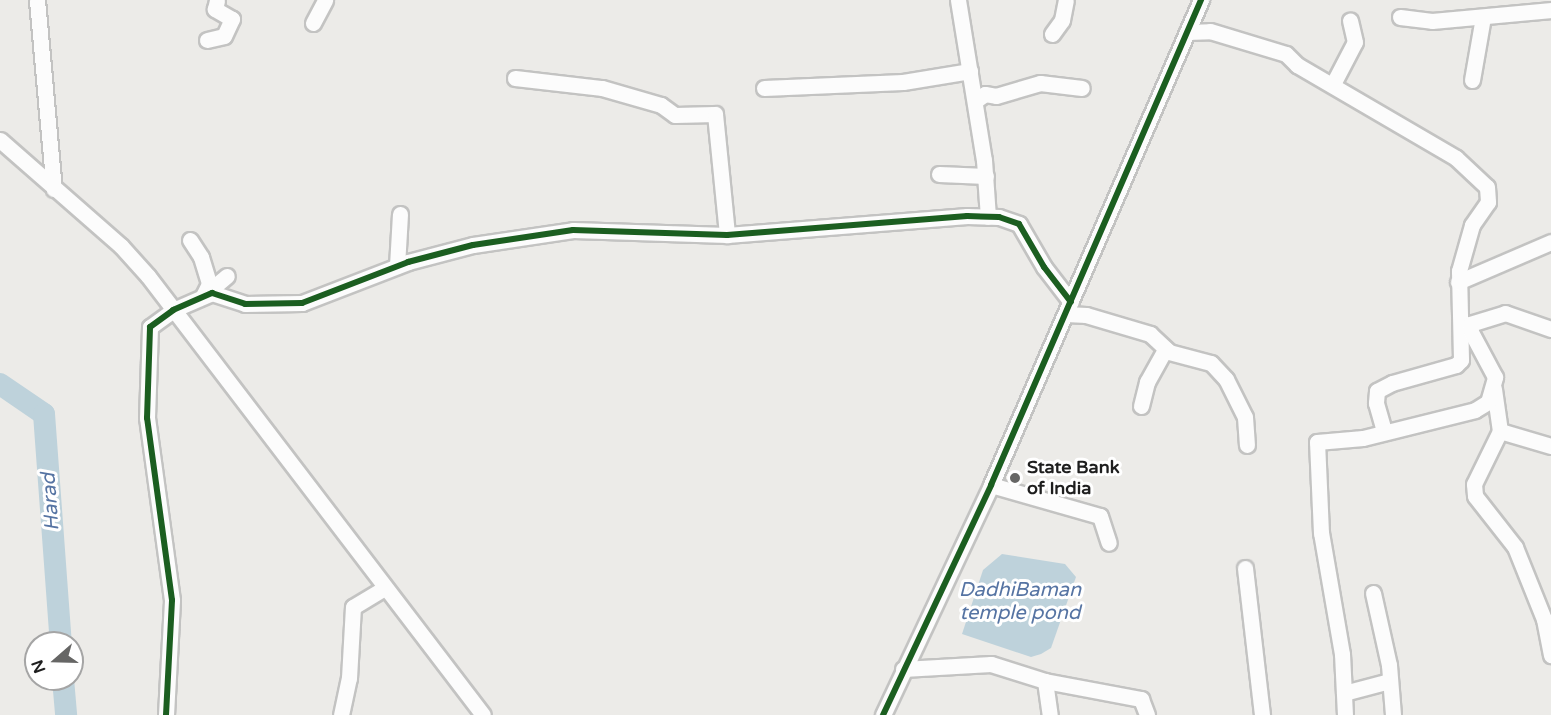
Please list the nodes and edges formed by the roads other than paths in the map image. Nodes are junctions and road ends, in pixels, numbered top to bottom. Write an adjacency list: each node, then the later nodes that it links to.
1 (37, 0): 25 (street)
2 (217, 0): 14 (street)
3 (325, 0): 11 (street)
4 (958, 0): 15 (street)
5 (1066, 0): 13 (street)
6 (1201, 0): 12 (street)
7 (1551, 10): 9 (street)
8 (1400, 17): 9 (street)
9 (1483, 17): 17 (street)
10 (1350, 21): 18 (street)
11 (313, 23)
12 (1187, 32): 18 (street); 35 (street)
13 (1052, 34)
14 (207, 40)
15 (970, 72): 19 (street); 21 (street)
16 (514, 78): 28 (street)
17 (1472, 80)
18 (1334, 84): 33 (street)
19 (764, 88)
20 (1082, 88): 21 (street)
21 (975, 101): 24 (street)
22 (0, 140): 25 (street)
23 (939, 174): 24 (street)
24 (986, 176): 27 (street)
25 (54, 189): 36 (street)
26 (400, 214): 31 (street)
27 (988, 217): 28 (street); 35 (street)
28 (727, 235): 31 (street)
29 (190, 240): 34 (street)
30 (1551, 242): 33 (street)
31 (397, 266): 34 (street)
32 (227, 276): 34 (street)
33 (1458, 282): 41 (street)
34 (203, 296): 36 (street)
35 (1069, 308): 38 (street); 45 (street)
36 (173, 310): 48 (street); 55 (street)
37 (1551, 328): 39 (street)
38 (1165, 349): 40 (street); 43 (street)
39 (1494, 389): 41 (street); 42 (street)
40 (1141, 406)
41 (1383, 431): 54 (street)
42 (1500, 431): 44 (street); 50 (street)
43 (1247, 445)
44 (1551, 446)
45 (991, 485): 46 (street); 51 (street)
46 (1109, 543)
47 (1245, 568): 61 (street)
48 (385, 588): 56 (street); 57 (street)
49 (1373, 593): 53 (street)
50 (1551, 654)
51 (903, 669): 52 (street); 58 (street)
52 (1045, 681): 59 (street); 60 (street)
53 (1389, 681): 54 (street); 63 (street)
54 (1344, 693): 62 (street)
55 (166, 715)
56 (341, 715)
57 (483, 715)
58 (883, 715)
59 (1050, 715)
60 (1147, 715)
61 (1262, 715)
62 (1345, 715)
63 (1393, 715)

